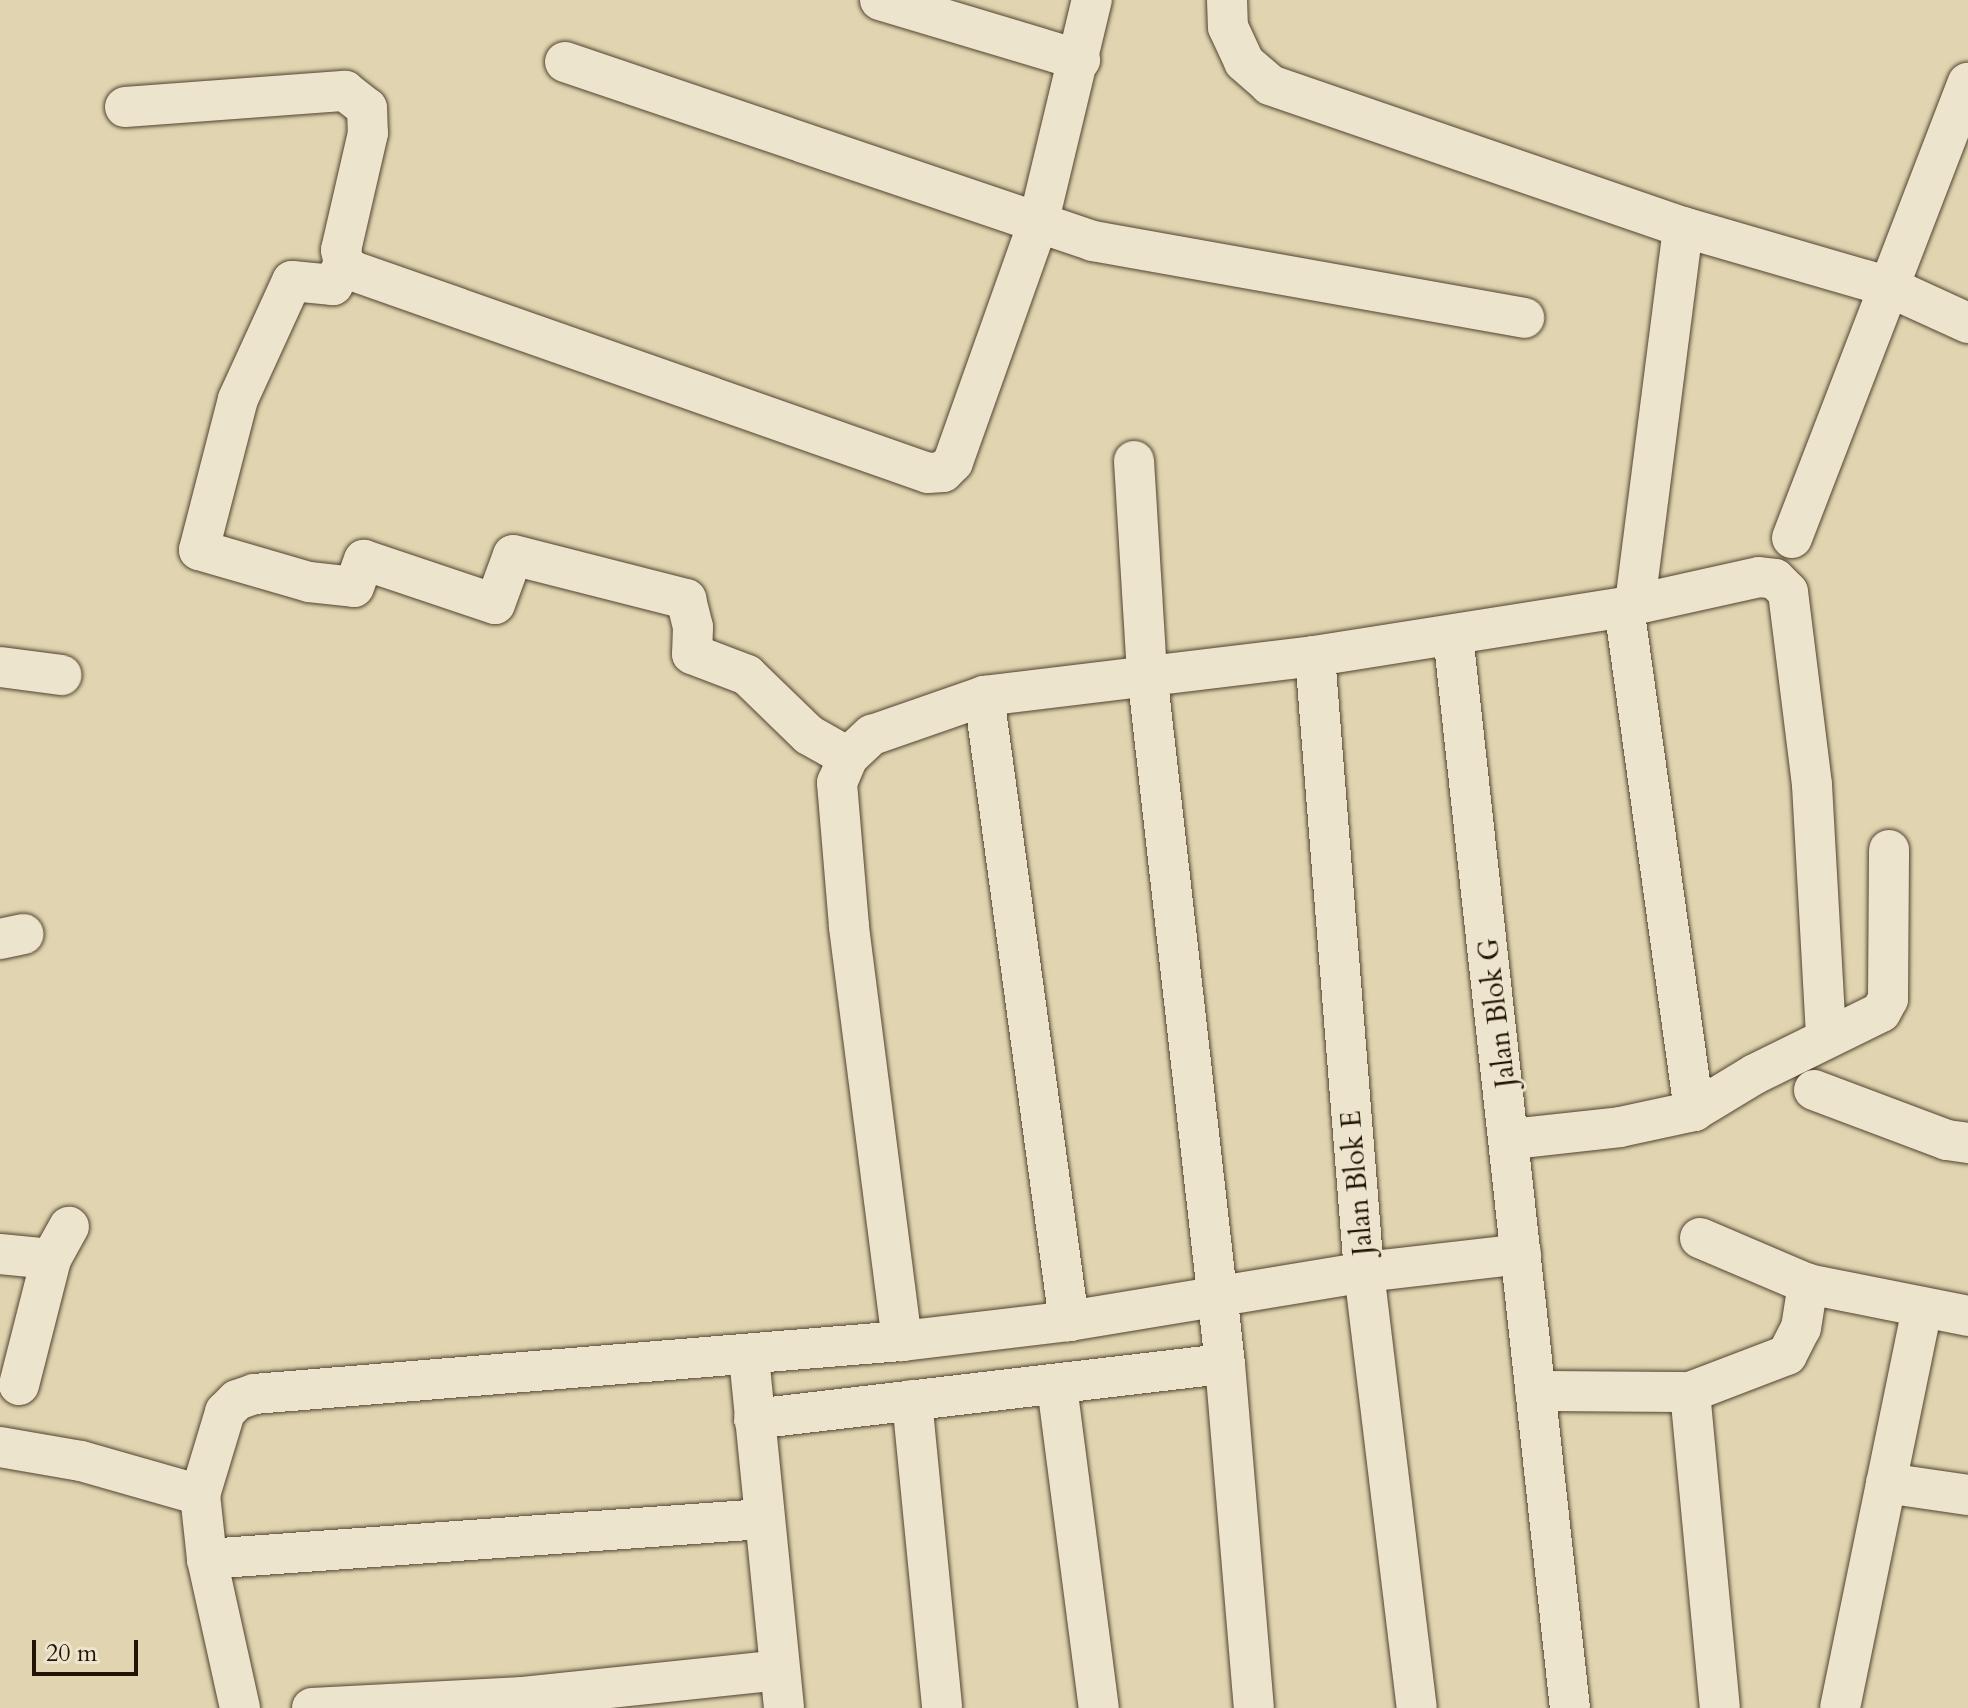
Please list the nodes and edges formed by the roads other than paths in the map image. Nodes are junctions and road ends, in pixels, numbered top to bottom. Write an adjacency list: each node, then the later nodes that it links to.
1 (880, 0): 4 (street)
2 (1092, 0): 4 (street)
3 (1227, 0): 9 (street)
4 (1080, 60): 8 (street)
5 (565, 62): 8 (street)
6 (1968, 83): 11 (street)
7 (125, 107): 10 (street)
8 (1039, 220): 10 (street); 12 (street)
9 (1683, 227): 11 (street); 16 (street)
10 (344, 264): 23 (street)
11 (1889, 287): 13 (street); 15 (street)
12 (1524, 318)
13 (1968, 323)
14 (1134, 461): 20 (street)
15 (1792, 538)
16 (1630, 605): 17 (street); 25 (street); 27 (street)
17 (1453, 635): 18 (street); 28 (street, Jalan Blok G)
18 (1315, 656): 20 (street); 33 (street, Jalan Blok E)
19 (0, 667): 21 (street)
20 (1147, 673): 22 (street); 35 (street)
21 (61, 675)
22 (984, 696): 23 (street); 38 (street)
23 (848, 757): 39 (street)
24 (1889, 850): 25 (street)
25 (1826, 1037): 27 (street)
26 (1814, 1090): 29 (street)
27 (1694, 1111): 28 (street)
28 (1512, 1139): 32 (street, Jalan Blok G)
29 (1968, 1143)
30 (1700, 1238): 34 (street)
31 (0, 1254): 42 (street)
32 (1521, 1254): 33 (street); 44 (street, Jalan Blok G)
33 (1364, 1272): 35 (street); 61 (street, Jalan Blok E)
34 (1808, 1284): 36 (street); 45 (street)
35 (1214, 1300): 38 (street); 41 (street)
36 (1922, 1307): 37 (street); 49 (street)
37 (1968, 1316)
38 (1069, 1321): 39 (street)
39 (902, 1341): 40 (street)
40 (749, 1357): 47 (street); 50 (street)
41 (1225, 1364): 43 (street); 60 (street)
42 (19, 1385)
43 (1057, 1386): 46 (street); 59 (street)
44 (1535, 1391): 45 (street); 62 (street, Jalan Blok G)
45 (1690, 1392): 63 (street)
46 (912, 1400): 47 (street); 58 (street)
47 (754, 1419): 52 (street)
48 (0, 1447): 50 (street)
49 (1886, 1483): 51 (street); 64 (street)
50 (200, 1495): 53 (street)
51 (1968, 1495)
52 (762, 1519): 53 (street); 54 (street)
53 (207, 1559): 56 (street)
54 (782, 1689): 55 (street)
55 (524, 1702): 57 (street)
56 (240, 1708)
57 (312, 1708)
58 (942, 1708)
59 (1099, 1708)
60 (1254, 1708)
61 (1417, 1708)
62 (1570, 1708)
63 (1720, 1708)
64 (1840, 1708)

